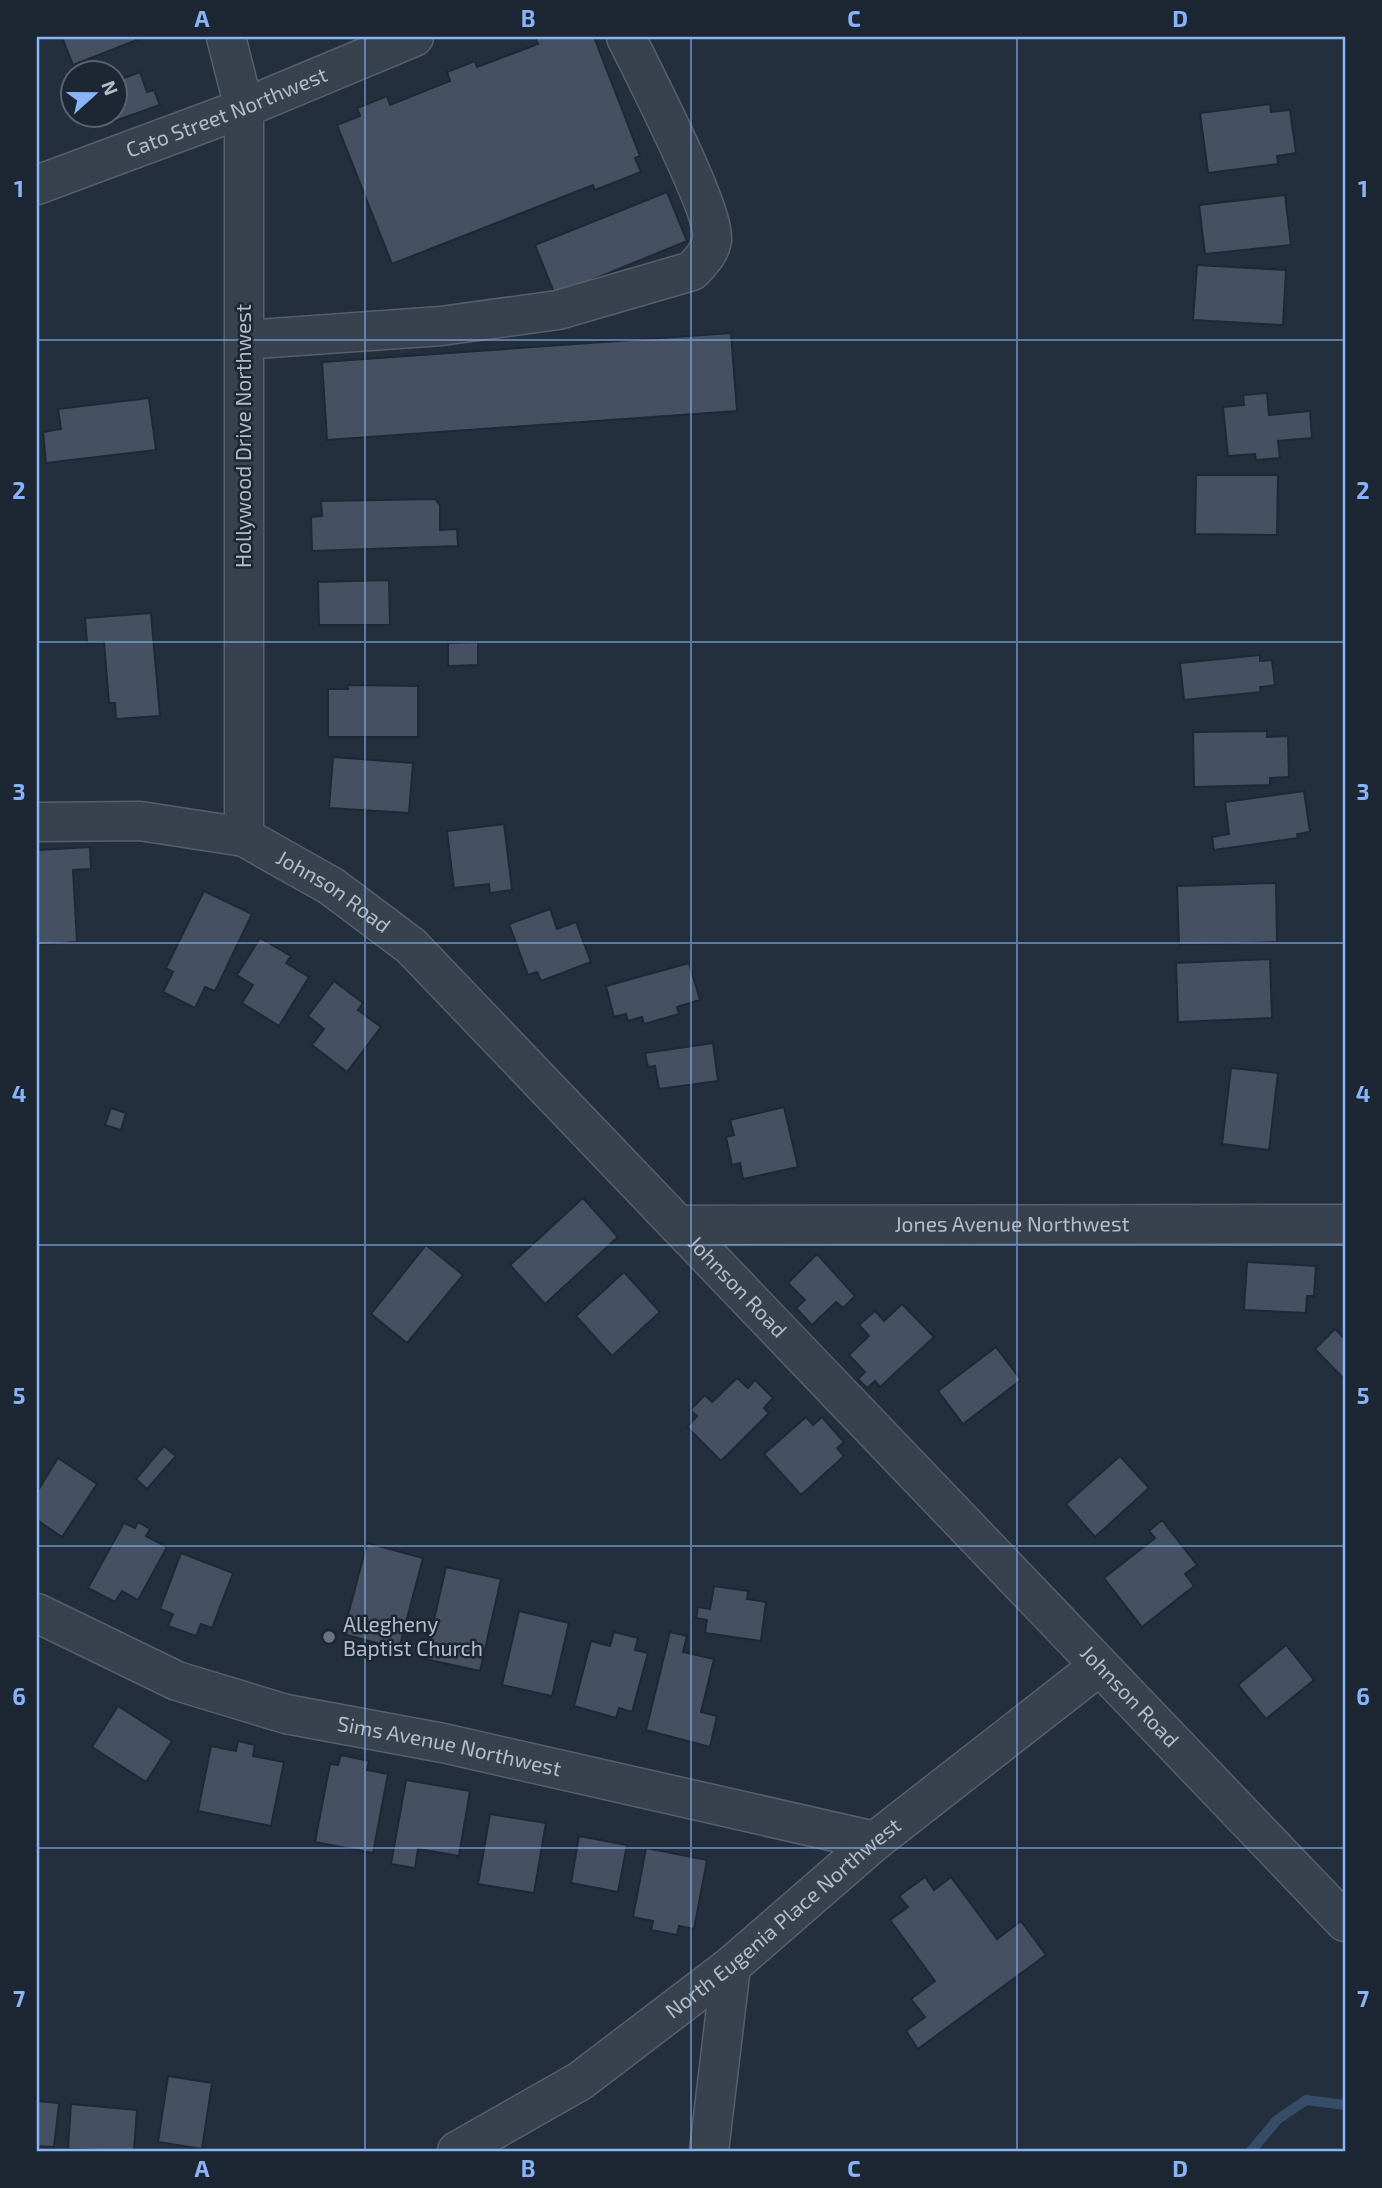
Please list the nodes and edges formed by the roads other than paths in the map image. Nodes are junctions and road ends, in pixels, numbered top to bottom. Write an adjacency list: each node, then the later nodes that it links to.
1 (226, 37): 4 (street, Hollywood Drive Northwest)
2 (414, 37): 4 (street, Cato Street Northwest)
3 (626, 37): 6 (street)
4 (244, 108): 5 (street, Cato Street Northwest); 6 (street, Hollywood Drive Northwest)
5 (37, 185)
6 (244, 340): 8 (street, Hollywood Drive Northwest)
7 (37, 822): 8 (street, Johnson Road)
8 (244, 837): 10 (street, Johnson Road)
9 (1345, 1224): 10 (street, Jones Avenue Northwest)
10 (678, 1225): 12 (street, Johnson Road)
11 (37, 1613): 13 (street, Sims Avenue Northwest)
12 (1098, 1667): 13 (street, North Eugenia Place Northwest); 14 (street, Johnson Road)
13 (875, 1841): 15 (street, North Eugenia Place Northwest)
14 (1345, 1922)
15 (731, 1966): 16 (street, North Eugenia Place Northwest); 17 (street)
16 (457, 2151)
17 (709, 2151)

